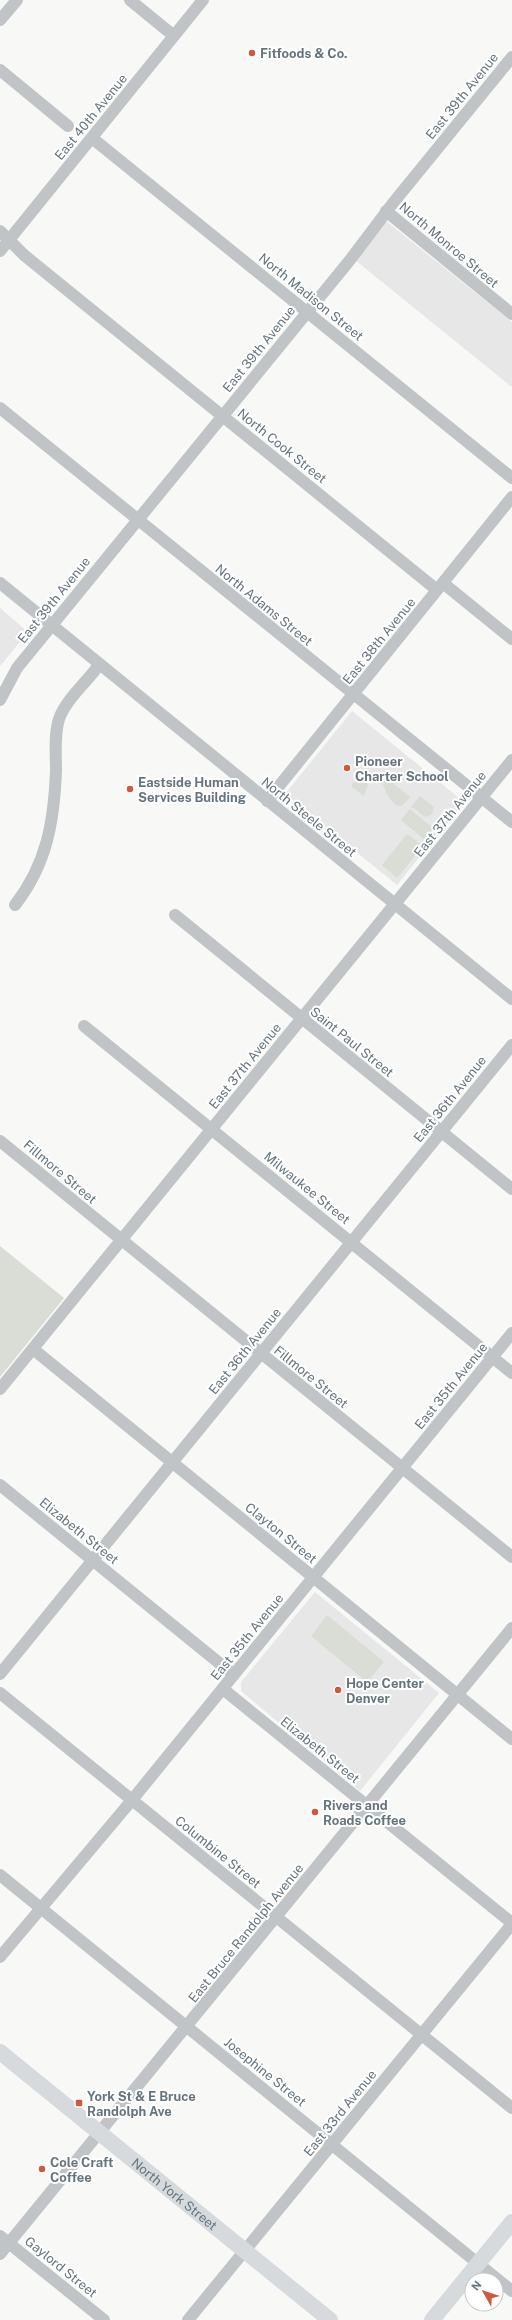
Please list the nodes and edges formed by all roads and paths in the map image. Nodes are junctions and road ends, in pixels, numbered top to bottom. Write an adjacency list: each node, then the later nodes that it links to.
1 (17, 0): 4 (street)
2 (130, 0): 5 (street)
3 (203, 0): 5 (street, East 40th Avenue)
4 (0, 20)
5 (174, 36): 9 (street, East 40th Avenue)
6 (512, 56): 10 (street, East 39th Avenue)
7 (0, 70): 8 (street)
8 (68, 126)
9 (92, 138): 12 (street, East 40th Avenue); 14 (street, North Madison Street)
10 (386, 211): 14 (street, East 39th Avenue); 15 (street, North Monroe Street)
11 (0, 231): 12 (street, North Cook Street)
12 (9, 240): 13 (street, East 40th Avenue); 17 (street, North Cook Street)
13 (0, 251)
14 (308, 312): 17 (street, East 39th Avenue); 18 (street, North Madison Street)
15 (512, 314)
16 (0, 408): 20 (street, North Adams Street)
17 (223, 416): 20 (street, East 39th Avenue); 22 (street, North Cook Street)
18 (512, 478)
19 (512, 497): 22 (street, East 38th Avenue)
20 (137, 520): 23 (street, East 39th Avenue); 26 (street, North Adams Street)
21 (0, 583): 23 (street, North Steele Street)
22 (440, 586): 24 (street, North Cook Street); 26 (street, East 38th Avenue)
23 (47, 622): 25 (street, North Steele Street); 27 (street, East 39th Avenue)
24 (512, 639)
25 (99, 665): 30 (street, North Steele Street); 33 (street)
26 (354, 695): 29 (street, North Adams Street); 30 (street, East 38th Avenue)
27 (0, 700)
28 (512, 760): 29 (street, East 37th Avenue)
29 (481, 798): 31 (street, North Adams Street); 32 (street, East 37th Avenue)
30 (267, 801): 32 (street, North Steele Street)
31 (512, 822)
32 (394, 904): 35 (street, North Steele Street); 36 (street, East 37th Avenue)
33 (15, 905)
34 (175, 915): 36 (street, Saint Paul Street)
35 (512, 999)
36 (301, 1018): 39 (street, East 37th Avenue); 40 (street, Saint Paul Street)
37 (84, 1026): 39 (street, Milwaukee Street)
38 (512, 1045): 40 (street, East 36th Avenue)
39 (211, 1129): 43 (street, East 37th Avenue); 44 (street, Milwaukee Street)
40 (441, 1132): 42 (street, Saint Paul Street); 44 (street, East 36th Avenue)
41 (0, 1141): 43 (street, Fillmore Street)
42 (512, 1190)
43 (121, 1241): 46 (street, East 37th Avenue); 47 (street, Fillmore Street)
44 (352, 1242): 47 (street, East 36th Avenue); 48 (street, Milwaukee Street)
45 (512, 1333): 48 (street, East 35th Avenue)
46 (33, 1348): 50 (street, East 37th Avenue); 51 (street, Clayton Street)
47 (260, 1354): 51 (street, East 36th Avenue); 52 (street, Fillmore Street)
48 (492, 1357): 49 (street, Milwaukee Street); 52 (street, East 35th Avenue)
49 (512, 1373)
50 (0, 1389)
51 (172, 1462): 55 (street, East 36th Avenue); 56 (street, Clayton Street)
52 (402, 1469): 54 (street, Fillmore Street); 56 (street, East 35th Avenue)
53 (0, 1485): 55 (street, Elizabeth Street)
54 (512, 1557)
55 (93, 1560): 58 (street, East 36th Avenue); 59 (street, Elizabeth Street)
56 (313, 1577): 59 (street, East 35th Avenue); 62 (street, Clayton Street)
57 (512, 1628): 62 (street, East Bruce Randolph Avenue)
58 (0, 1674)
59 (234, 1675): 60 (street, East 35th Avenue)
60 (223, 1689): 64 (street, East 35th Avenue); 65 (street, Elizabeth Street)
61 (0, 1693): 64 (street, Columbine Street)
62 (457, 1695): 63 (street, Clayton Street); 65 (street, East Bruce Randolph Avenue)
63 (512, 1739)
64 (132, 1800): 67 (street, East 35th Avenue); 68 (street, Columbine Street)
65 (367, 1806): 68 (street, East Bruce Randolph Avenue); 69 (street, Elizabeth Street)
66 (0, 1875): 67 (street, Josephine Street)
67 (41, 1908): 70 (street, East 35th Avenue); 71 (street, Josephine Street)
68 (276, 1917): 71 (street, East Bruce Randolph Avenue); 72 (street, Columbine Street)
69 (512, 1924): 72 (street, East 33rd Avenue)
70 (0, 1957)
71 (187, 2027): 75 (street, East Bruce Randolph Avenue); 76 (street, Josephine Street)
72 (422, 2035): 74 (street, Columbine Street); 76 (street, East 33rd Avenue)
73 (0, 2052): 75 (main road, North York Street)
74 (512, 2108)
75 (98, 2132): 78 (street, East Bruce Randolph Avenue); 79 (main road, North York Street)
76 (332, 2145): 79 (street, East 33rd Avenue); 81 (street, Josephine Street)
77 (512, 2222): 81 (main road)
78 (4, 2239): 80 (street, East Bruce Randolph Avenue); 83 (street, Gaylord Street)
79 (245, 2251): 84 (street, East 33rd Avenue); 85 (main road, North York Street)
80 (0, 2254)
81 (478, 2263): 82 (street, Josephine Street); 86 (main road)
82 (512, 2291)
83 (104, 2320)
84 (188, 2320)
85 (330, 2320)
86 (432, 2320)

